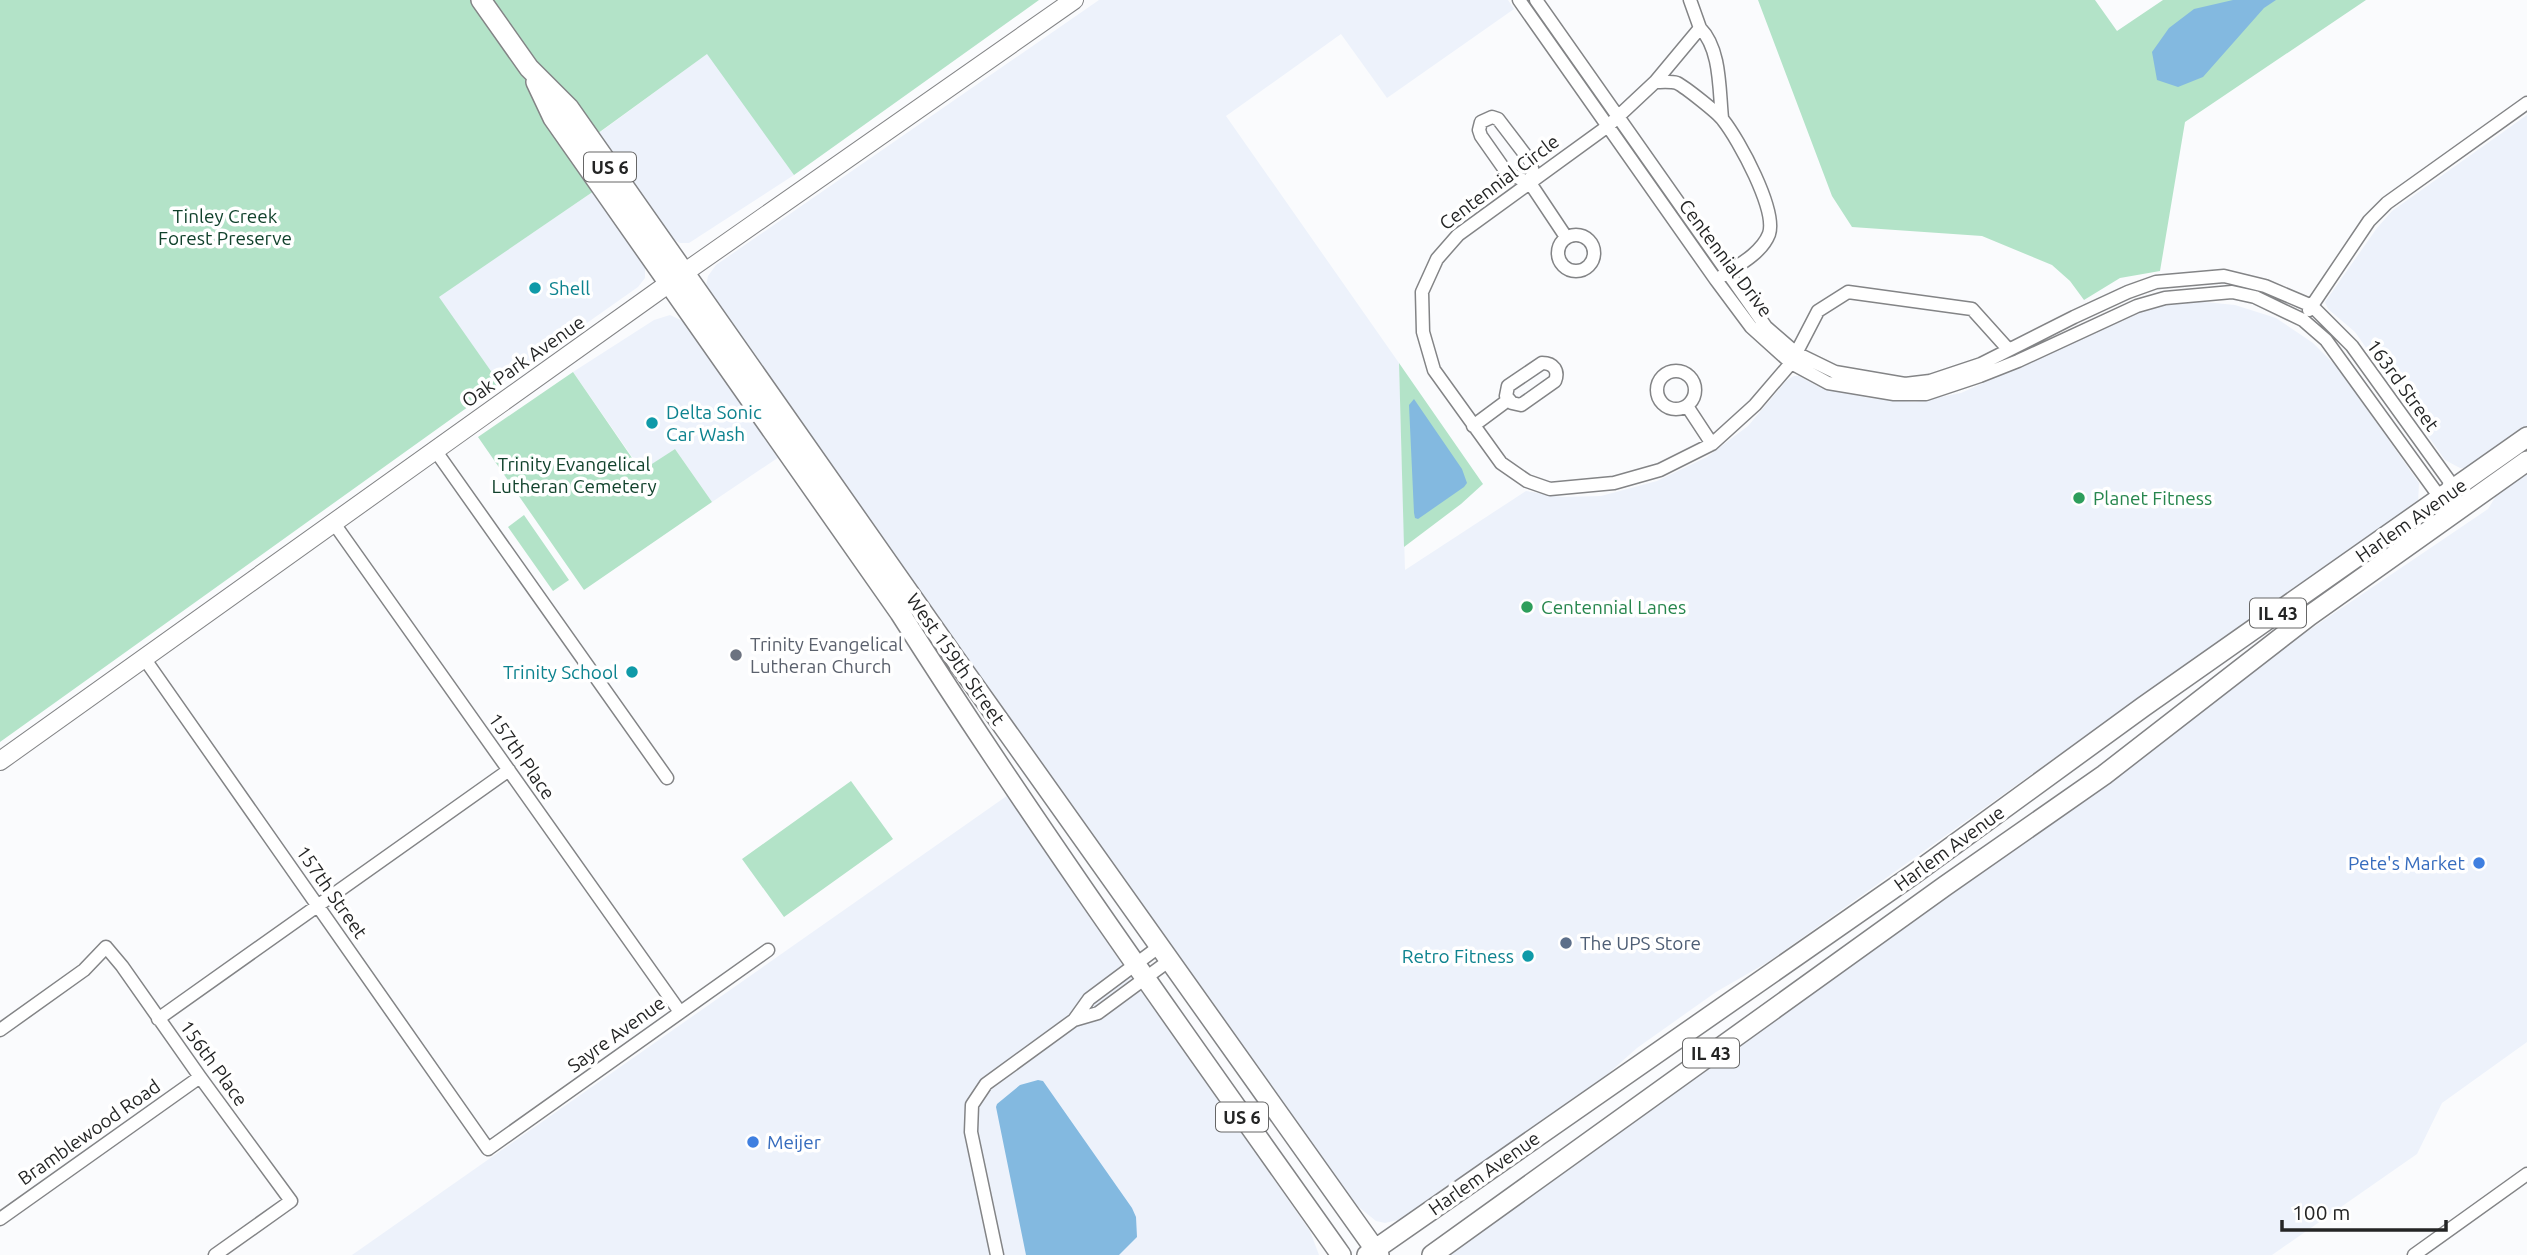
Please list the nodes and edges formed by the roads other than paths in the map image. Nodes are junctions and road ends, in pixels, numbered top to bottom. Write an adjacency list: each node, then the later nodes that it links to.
1 (481, 0): 15 (main road, West 159th Street / US 6)
2 (1074, 0): 15 (street, Oak Park Avenue)
3 (1519, 0): 11 (street, Centennial Drive)
4 (1536, 0): 9 (street, Centennial Drive)
5 (1690, 0): 6 (street)
6 (1700, 28): 7 (street, Centennial Circle); 10 (street)
7 (1655, 82): 9 (street, Centennial Circle); 10 (street)
8 (2527, 103): 16 (street)
9 (1618, 116): 11 (street, Centennial Circle); 14 (street, Centennial Drive)
10 (1722, 118): 14 (street)
11 (1608, 126): 12 (street, Centennial Circle); 14 (street, Centennial Drive)
12 (1530, 183): 12 (street); 13 (street); 22 (street, Centennial Circle)
13 (1566, 237)
14 (1721, 276): 19 (street, Centennial Drive)
15 (676, 278): 25 (street, Oak Park Avenue); 35 (main road, West 159th Street / US 6); 36 (main road, West 159th Street / US 6)
16 (2312, 306): 17 (street); 18 (street, Centennial Drive); 27 (street, 163rd Street)
17 (2303, 320): 19 (street, Centennial Drive); 27 (street, 163rd Street)
18 (2008, 349): 19 (street, Centennial Drive); 19 (street, Centennial Circle)
19 (1793, 358): 24 (street, Centennial Circle)
20 (1508, 400): 22 (street)
21 (1687, 406): 24 (street)
22 (1473, 426): 24 (street, Centennial Circle)
23 (2527, 437): 27 (main road, Harlem Avenue / IL 43)
24 (1712, 444)
25 (435, 450): 28 (street, Oak Park Avenue); 32 (street)
26 (2527, 461): 27 (main road, Harlem Avenue / IL 43)
27 (2452, 503): 44 (main road, Harlem Avenue / IL 43); 48 (main road, Harlem Avenue / IL 43)
28 (333, 522): 29 (street, Oak Park Avenue); 31 (street, 157th Place)
29 (144, 658): 30 (street, Oak Park Avenue); 33 (street, 157th Street)
30 (0, 761)
31 (509, 770): 33 (street); 37 (street, 157th Place)
32 (667, 778)
33 (317, 906): 38 (street); 41 (street, 157th Street)
34 (768, 950): 37 (street, Sayre Avenue)
35 (1165, 953): 36 (street); 44 (main road, West 159th Street / US 6)
36 (1140, 971): 46 (street); 47 (main road, West 159th Street / US 6)
37 (680, 1012): 41 (street, Sayre Avenue)
38 (158, 1019): 39 (street, 156th Place); 40 (street, 156th Place)
39 (0, 1030)
40 (200, 1077): 43 (street, Bramblewood Road); 45 (street, 156th Place)
41 (488, 1149)
42 (2527, 1174): 49 (street)
43 (0, 1219)
44 (1374, 1253)
45 (215, 1255)
46 (997, 1255)
47 (1340, 1255)
48 (1432, 1255)
49 (2414, 1255)

